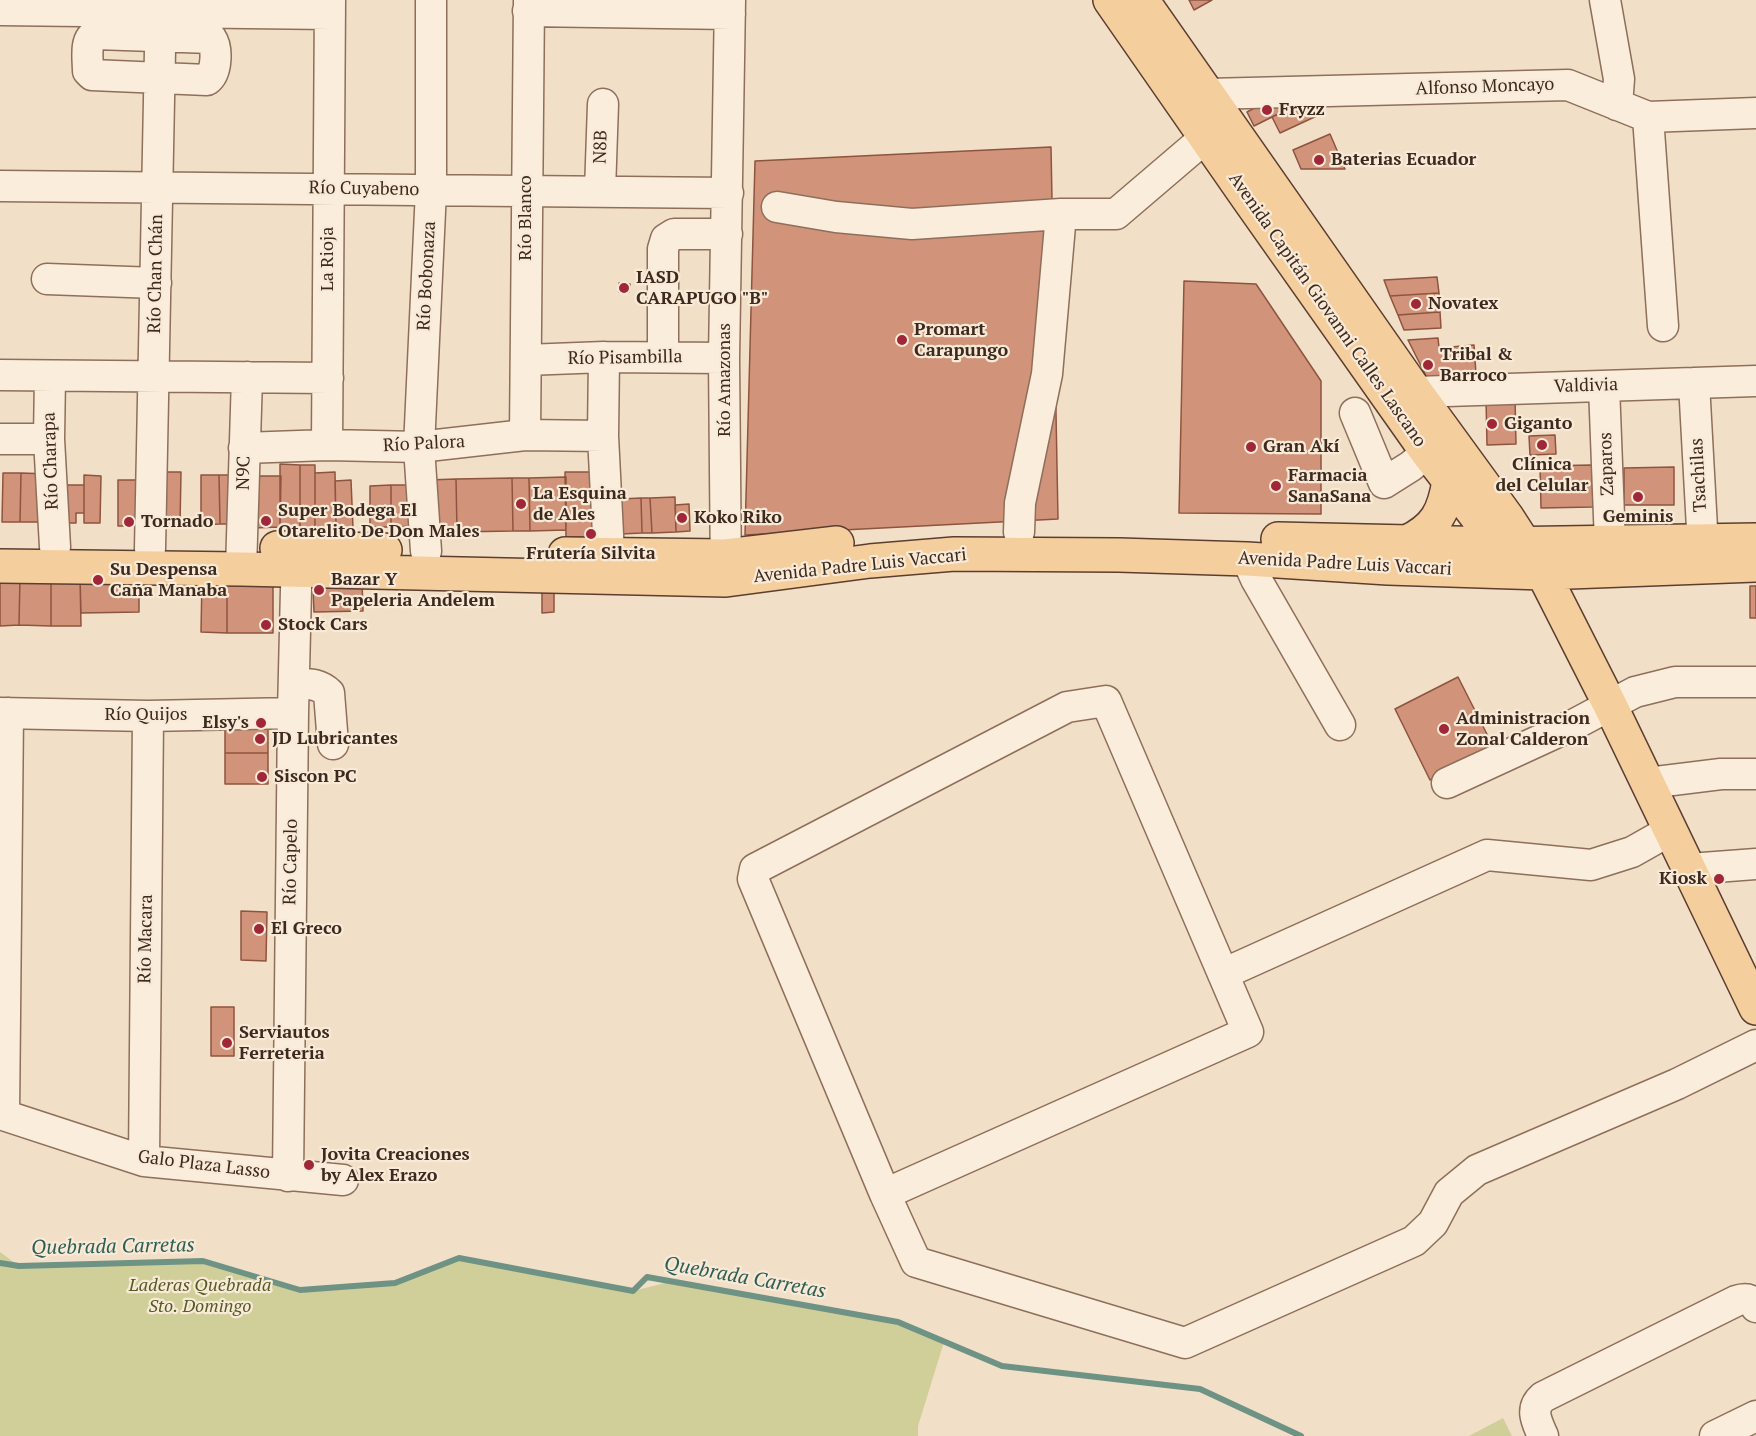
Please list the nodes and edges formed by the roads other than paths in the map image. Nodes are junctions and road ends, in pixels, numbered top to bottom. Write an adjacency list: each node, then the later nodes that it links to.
1 (431, 0): 23 (street, Río Bobonaza)
2 (1110, 0): 19 (main road, Avenida Capitán Giovanni Calles Lascano)
3 (1142, 0): 14 (main road, Avenida Capitán Giovanni Calles Lascano)
4 (1605, 0): 16 (street)
5 (49, 5): 11 (street); 12 (street)
6 (528, 5): 7 (street); 24 (street, Río Blanco)
7 (607, 6): 10 (street)
8 (261, 7): 9 (street); 12 (street)
9 (330, 7): 22 (street, La Rioja)
10 (730, 7): 26 (street, Río Amazonas)
11 (0, 10)
12 (161, 16): 13 (street, Río Chan Chán); 13 (street); 13 (street)
13 (160, 79): 21 (street, Río Chan Chán)
14 (1208, 94): 16 (street, Alfonso Moncayo); 45 (main road, Avenida Capitán Giovanni Calles Lascano)
15 (603, 104): 25 (street, N8B)
16 (1617, 105): 18 (street, Alfonso Moncayo)
17 (1756, 113): 18 (street, Alfonso Moncayo)
18 (1647, 117): 32 (street)
19 (1205, 138): 28 (street); 54 (main road, Avenida Capitán Giovanni Calles Lascano)
20 (0, 186): 21 (street, Río Cuyabeno)
21 (158, 188): 22 (street, Río Cuyabeno); 31 (street, Río Chan Chán)
22 (329, 188): 23 (street, Río Cuyabeno); 41 (street, La Rioja)
23 (431, 190): 24 (street, Río Cuyabeno); 52 (street, Río Bobonaza)
24 (527, 191): 25 (street, Río Cuyabeno); 36 (street, Río Blanco)
25 (600, 191): 26 (street, Río Cuyabeno)
26 (728, 193): 29 (street, Río Amazonas)
27 (777, 207): 28 (street)
28 (1061, 214): 56 (street)
29 (727, 234): 34 (street); 35 (street, Río Amazonas)
30 (46, 279): 31 (street)
31 (156, 283): 39 (street, Río Chan Chán)
32 (1663, 326)
33 (604, 357): 34 (street, Río Pisambilla); 36 (street, Río Pisambilla); 48 (street)
34 (663, 357): 35 (street, Río Pisambilla)
35 (724, 358): 72 (street, Río Amazonas)
36 (526, 360): 47 (street, Río Blanco)
37 (0, 375): 38 (street)
38 (50, 376): 39 (street); 50 (street, Río Charapa)
39 (154, 376): 40 (street); 62 (street, Río Chan Chán)
40 (247, 377): 41 (street); 53 (street, N9C)
41 (328, 378): 51 (street, La Rioja)
42 (1756, 381): 43 (street, Valdivia)
43 (1694, 383): 44 (street, Valdivia); 64 (street, Tsachilas)
44 (1604, 386): 45 (street, Valdivia); 59 (street, Zaparos)
45 (1416, 392): 66 (main road, Avenida Capitán Giovanni Calles Lascano)
46 (1356, 413): 54 (street)
47 (525, 435): 48 (street, Río Palora); 52 (street, Río Palora)
48 (603, 436): 65 (street)
49 (0, 439): 50 (street)
50 (49, 439): 61 (street, Río Charapa)
51 (327, 445): 52 (street, Río Palora); 53 (street, Río Palora)
52 (419, 447): 63 (street, Río Bobonaza)
53 (244, 448): 67 (street, N9C)
54 (1427, 452): 55 (main road, Avenida Capitán Giovanni Calles Lascano)
55 (1449, 481): 58 (main road); 66 (main road, Avenida Capitán Giovanni Calles Lascano)
56 (1019, 532): 58 (main road, Avenida Padre Luis Vaccari); 72 (main road, Avenida Padre Luis Vaccari)
57 (1756, 540): 64 (main road, Avenida Padre Luis Vaccari)
58 (1407, 542): 66 (main road, Avenida Padre Luis Vaccari)
59 (1610, 543): 64 (main road, Avenida Padre Luis Vaccari); 66 (main road, Avenida Padre Luis Vaccari)
60 (0, 544): 61 (main road, Avenida Padre Luis Vaccari)
61 (55, 547): 62 (main road, Avenida Padre Luis Vaccari)
62 (150, 549): 67 (main road, Avenida Padre Luis Vaccari)
63 (426, 551): 65 (main road, Avenida Padre Luis Vaccari); 68 (main road, Avenida Padre Luis Vaccari)
64 (1704, 554): 66 (main road, Avenida Padre Luis Vaccari); 71 (main road, Avenida Padre Luis Vaccari)
65 (609, 555): 72 (main road, Avenida Padre Luis Vaccari)
66 (1522, 558): 69 (main road, Avenida Padre Luis Vaccari); 75 (main road, Avenida Capitán Giovanni Calles Lascano)
67 (242, 559): 68 (main road, Avenida Padre Luis Vaccari); 70 (main road, Avenida Padre Luis Vaccari)
68 (297, 559): 72 (main road, Avenida Padre Luis Vaccari); 74 (street, Río Capelo)
69 (1247, 559): 72 (main road, Avenida Padre Luis Vaccari); 79 (street)
70 (0, 566)
71 (1756, 566)
72 (726, 568)
73 (1756, 682): 75 (street)
74 (294, 683): 77 (street, Río Capelo); 80 (street)
75 (1610, 705): 82 (street); 83 (main road, Avenida Capitán Giovanni Calles Lascano)
76 (4, 713): 78 (street, Río Quijos); 90 (street)
77 (293, 713): 78 (street, Río Quijos); 92 (street, Río Capelo)
78 (148, 716): 91 (street, Río Macara)
79 (1340, 725)
80 (333, 744)
81 (1756, 774): 83 (street)
82 (1447, 783)
83 (1648, 783): 84 (main road, Avenida Capitán Giovanni Calles Lascano)
84 (1671, 830): 86 (main road, Avenida Capitán Giovanni Calles Lascano); 87 (street)
85 (1756, 864): 86 (street)
86 (1689, 869): 88 (main road, Avenida Capitán Giovanni Calles Lascano)
87 (1223, 974): 94 (street); 94 (street)
88 (1756, 1008)
89 (1756, 1045): 94 (street)
90 (2, 1114): 91 (street, Galo Plaza Lasso)
91 (144, 1161): 92 (street, Galo Plaza Lasso)
92 (288, 1176): 93 (street, Galo Plaza Lasso)
93 (343, 1180)
94 (885, 1194)
95 (1756, 1307): 97 (street)
96 (1756, 1416): 98 (street)
97 (1543, 1436)
98 (1716, 1436)

